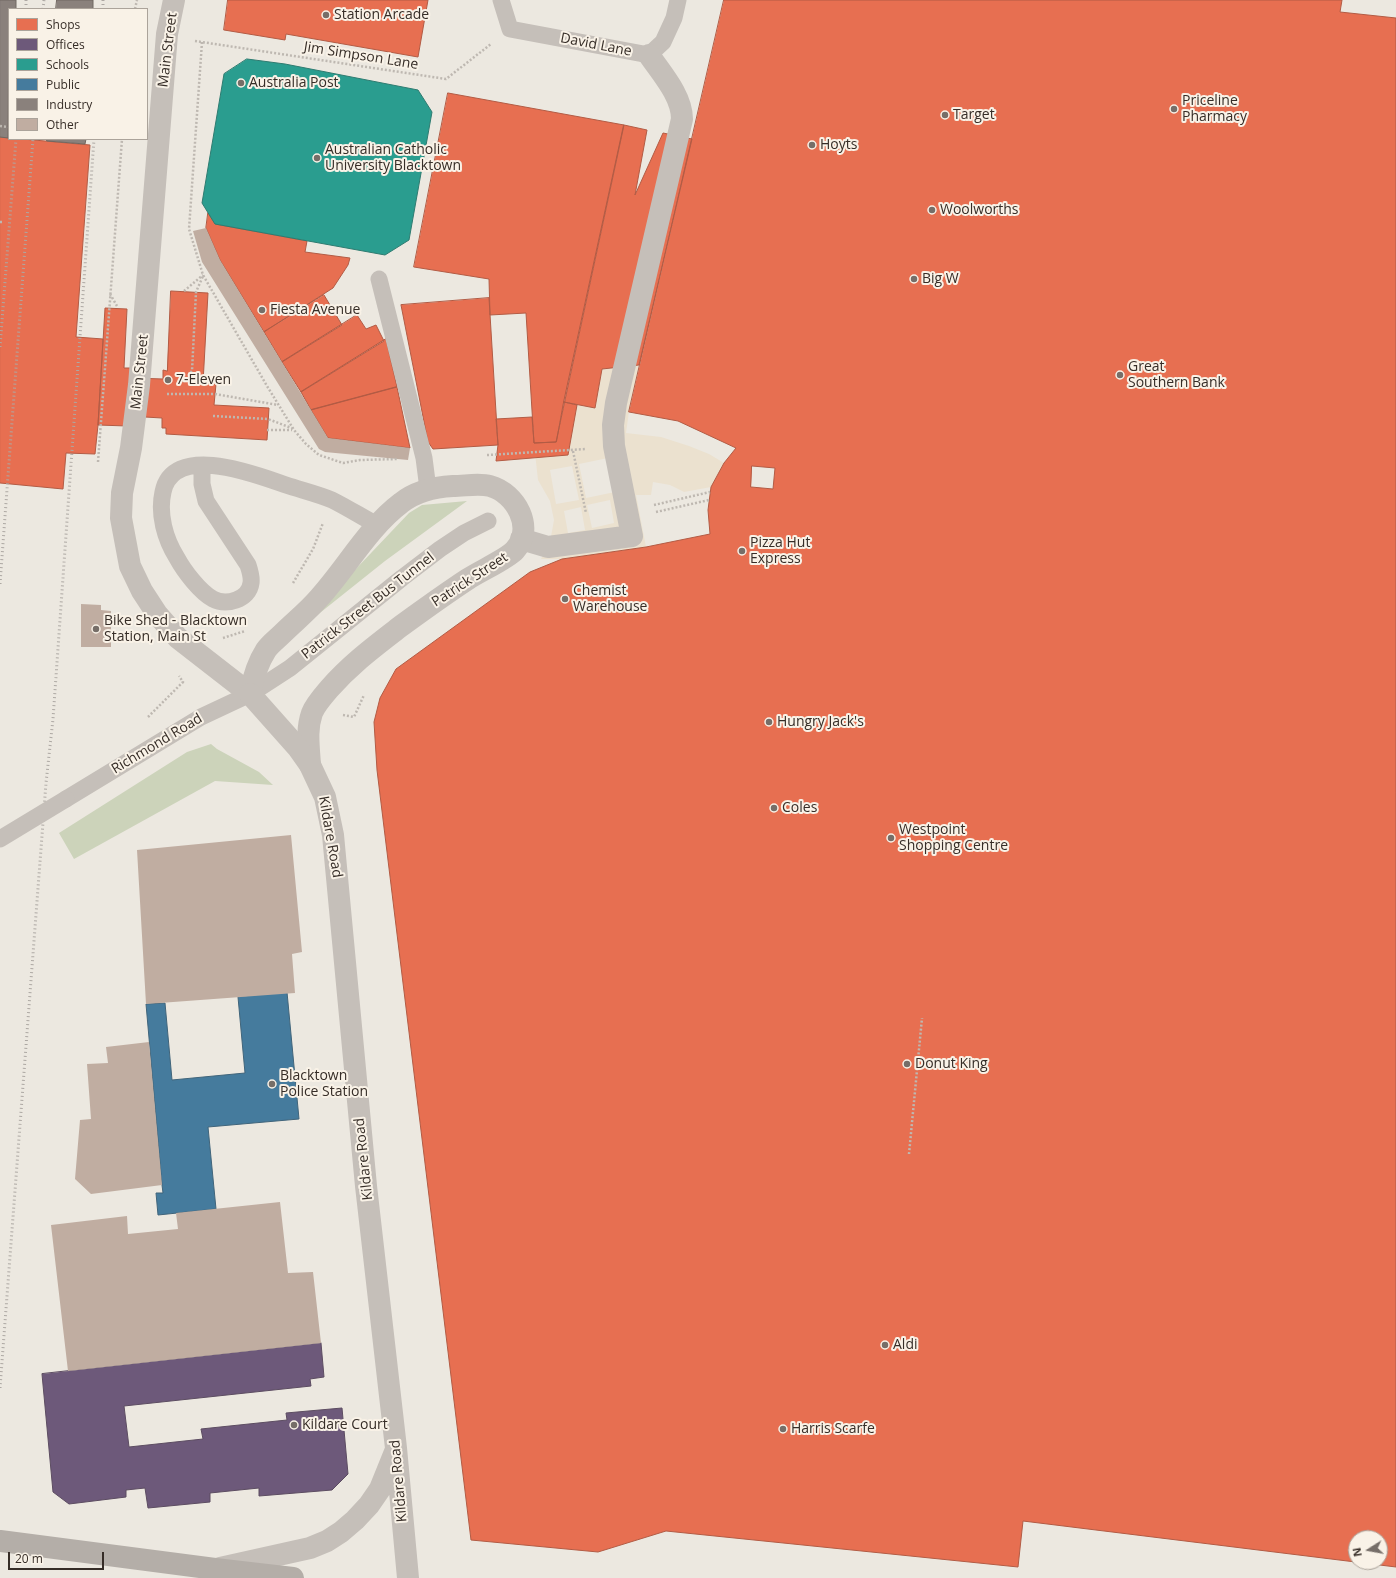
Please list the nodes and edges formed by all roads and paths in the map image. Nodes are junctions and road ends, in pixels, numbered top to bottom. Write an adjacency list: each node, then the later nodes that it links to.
1 (174, 0): 36 (street, Main Street)
2 (501, 0): 4 (lane)
3 (678, 0): 7 (lane, David Lane)
4 (510, 29): 6 (path, Jim Simpson Lane); 7 (lane, David Lane)
5 (193, 41): 6 (path, Jim Simpson Lane)
6 (202, 42): 8 (path)
7 (649, 55): 27 (street)
8 (203, 275): 10 (path); 13 (path); 15 (path)
9 (379, 279): 22 (lane)
10 (184, 292)
11 (110, 294): 12 (path)
12 (118, 308)
13 (183, 382)
14 (167, 394): 15 (path)
15 (278, 405): 18 (path)
16 (213, 416): 18 (path)
17 (267, 430): 18 (path)
18 (294, 430): 22 (path)
19 (567, 451): 21 (path)
20 (573, 451): 32 (path)
21 (479, 456)
22 (424, 458): 24 (lane)
23 (202, 466): 23 (lane); 30 (lane)
24 (428, 489): 30 (street); 31 (street)
25 (710, 492): 27 (path)
26 (709, 500): 27 (path)
27 (627, 514): 32 (street)
28 (325, 519): 33 (path)
29 (488, 521): 36 (lane, Patrick Street Bus Tunnel)
30 (377, 525): 36 (street)
31 (522, 540): 32 (street); 39 (street, Patrick Street)
32 (591, 541)
33 (291, 586)
34 (248, 630): 35 (path)
35 (219, 639)
36 (250, 694): 39 (street, Kildare Road); 40 (lane, Richmond Road, bridge)
37 (341, 715): 38 (path)
38 (354, 717)
39 (310, 765): 43 (street, Kildare Road)
40 (0, 839)
41 (922, 1018): 42 (path)
42 (909, 1154)
43 (396, 1448): 45 (street); 47 (street, Kildare Road)
44 (0, 1541): 45 (main road)
45 (215, 1569): 46 (main road)
46 (293, 1578)
47 (408, 1578)

